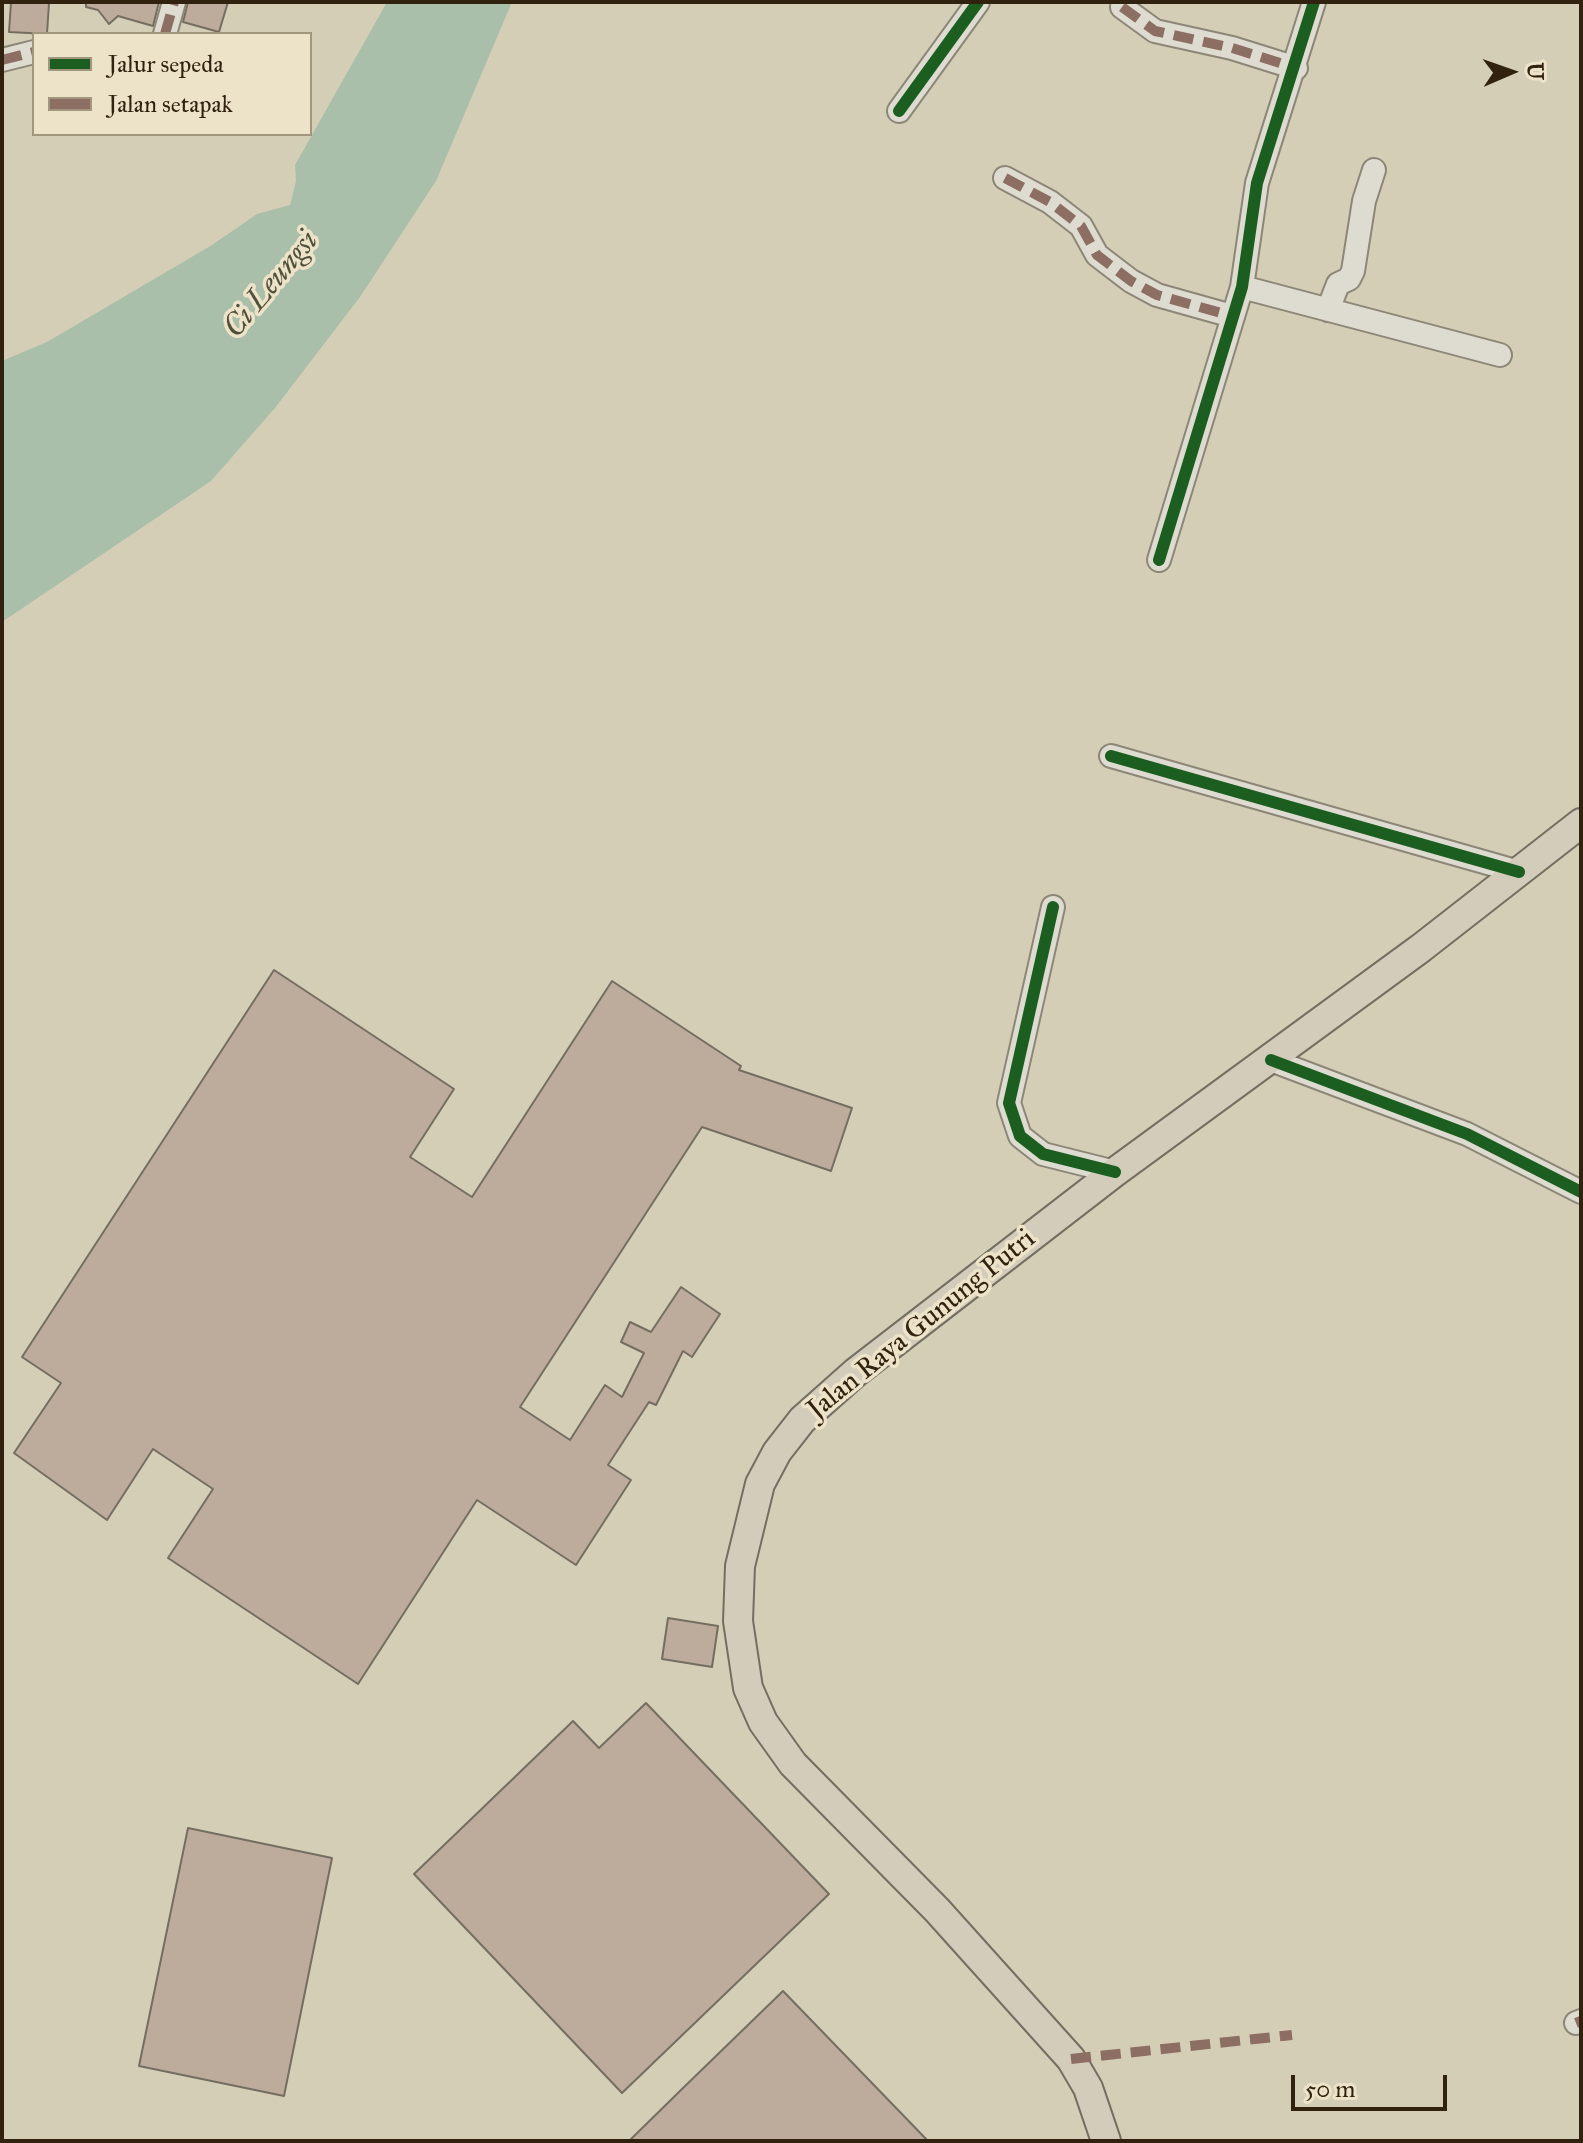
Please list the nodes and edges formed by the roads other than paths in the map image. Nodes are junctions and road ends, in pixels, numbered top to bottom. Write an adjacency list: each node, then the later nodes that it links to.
1 (174, 2): 5 (street)
2 (978, 2): 9 (street)
3 (1314, 2): 8 (street)
4 (1122, 7): 8 (street)
5 (166, 32)
6 (32, 52): 7 (street)
7 (2, 60)
8 (1296, 68): 12 (street)
9 (899, 111)
10 (1374, 170): 13 (street)
11 (1005, 178): 14 (street)
12 (1242, 287): 13 (street); 14 (street)
13 (1328, 310): 15 (street)
14 (1232, 316): 16 (street)
15 (1500, 355)
16 (1159, 560)
17 (1111, 756): 19 (street)
18 (1581, 823): 19 (main road, Jalan Raya Gunung Putri)
19 (1519, 872): 21 (main road, Jalan Raya Gunung Putri)
20 (1053, 907): 22 (street)
21 (1271, 1060): 22 (main road, Jalan Raya Gunung Putri); 23 (street)
22 (1115, 1172): 24 (main road, Jalan Raya Gunung Putri)
23 (1581, 1192)
24 (1106, 2141)

